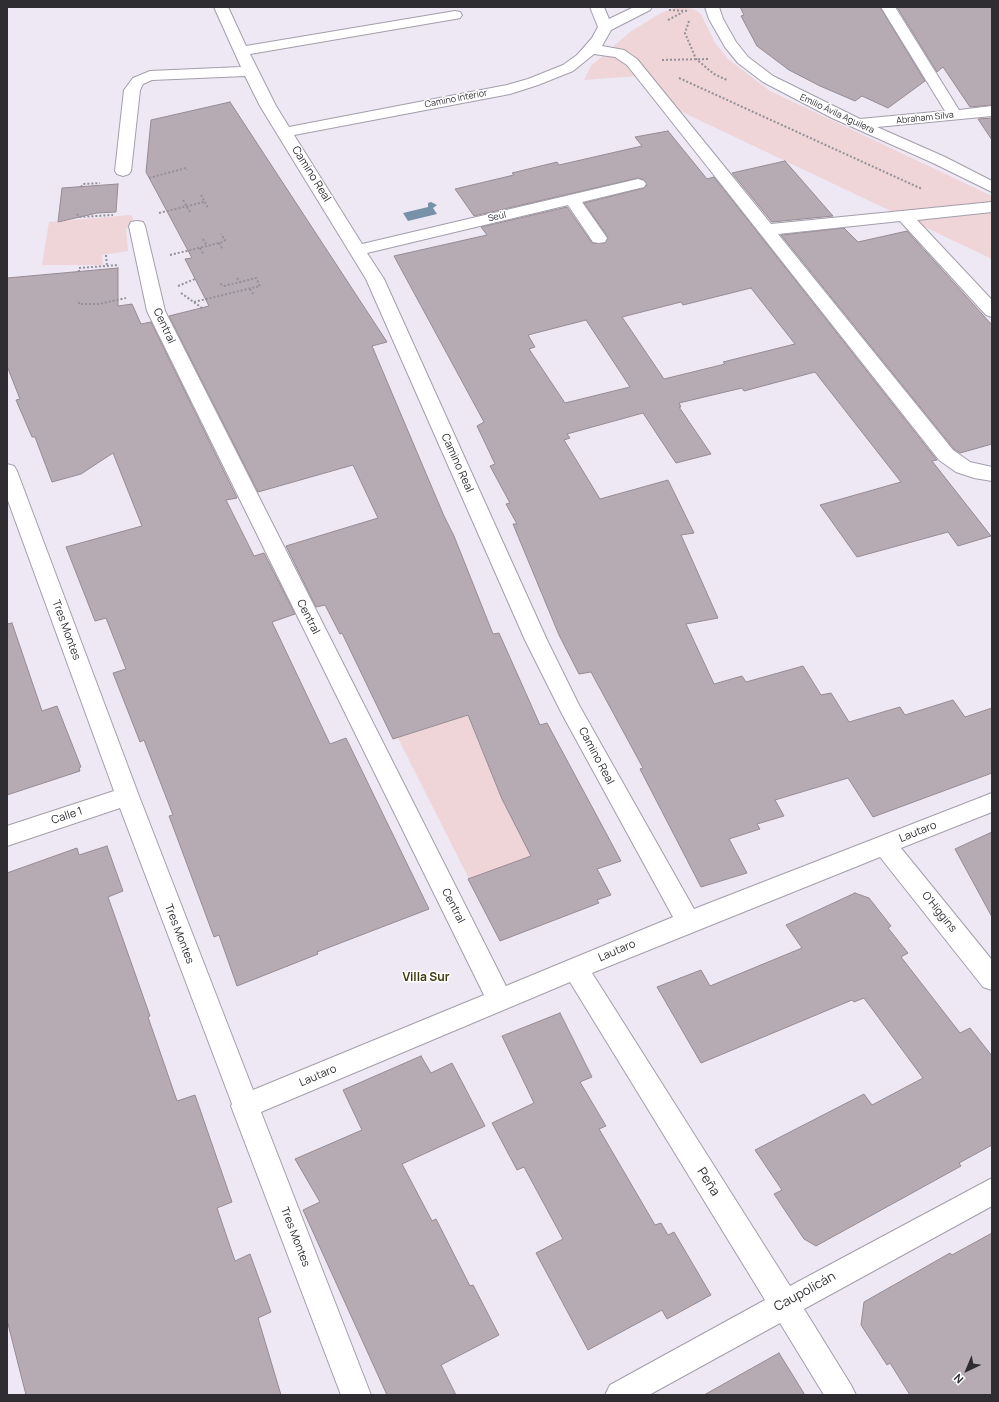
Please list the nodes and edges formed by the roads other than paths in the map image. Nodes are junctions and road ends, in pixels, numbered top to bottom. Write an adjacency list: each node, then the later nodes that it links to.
1 (221, 7): 9 (street, Camino Real)
2 (597, 7): 7 (street)
3 (645, 7): 7 (street)
4 (712, 7): 13 (street, Emilio Ávila Aguilera)
5 (888, 7): 12 (street)
6 (455, 15): 9 (street)
7 (604, 27): 8 (street, Camino Interior)
8 (592, 49): 14 (street, Camino Interior); 22 (street)
9 (241, 51): 10 (street, Camino Real)
10 (250, 71): 14 (street, Camino Real); 15 (street)
11 (992, 111): 12 (street, Abraham Silva)
12 (955, 115): 13 (street, Abraham Silva)
13 (858, 124): 17 (street, Emilio Ávila Aguilera)
14 (285, 132): 24 (street, Camino Real)
15 (123, 171)
16 (638, 184): 18 (street, Seúl)
17 (992, 187)
18 (572, 200): 23 (street); 24 (street, Seúl)
19 (992, 207): 20 (street)
20 (904, 216): 22 (street); 25 (street)
21 (128, 220): 35 (street, Central)
22 (765, 230): 27 (street)
23 (599, 238)
24 (356, 250): 32 (street, Camino Real)
25 (992, 311)
26 (7, 471): 28 (street, Tres Montes)
27 (992, 474)
28 (127, 796): 30 (street, Calle 1); 36 (street, Tres Montes)
29 (992, 802): 31 (street, Lautaro)
30 (7, 836)
31 (885, 846): 32 (street, Lautaro); 34 (street, O'Higgins)
32 (688, 922): 33 (street, Lautaro)
33 (576, 969): 35 (street, Lautaro); 38 (street, Peña)
34 (992, 979)
35 (500, 1000): 36 (street, Lautaro)
36 (244, 1106): 39 (street, Tres Montes)
37 (992, 1190): 38 (street, Caupolicán)
38 (784, 1304): 40 (street, Caupolicán); 41 (street, Peña)
39 (356, 1395)
40 (620, 1395)
41 (841, 1395)

